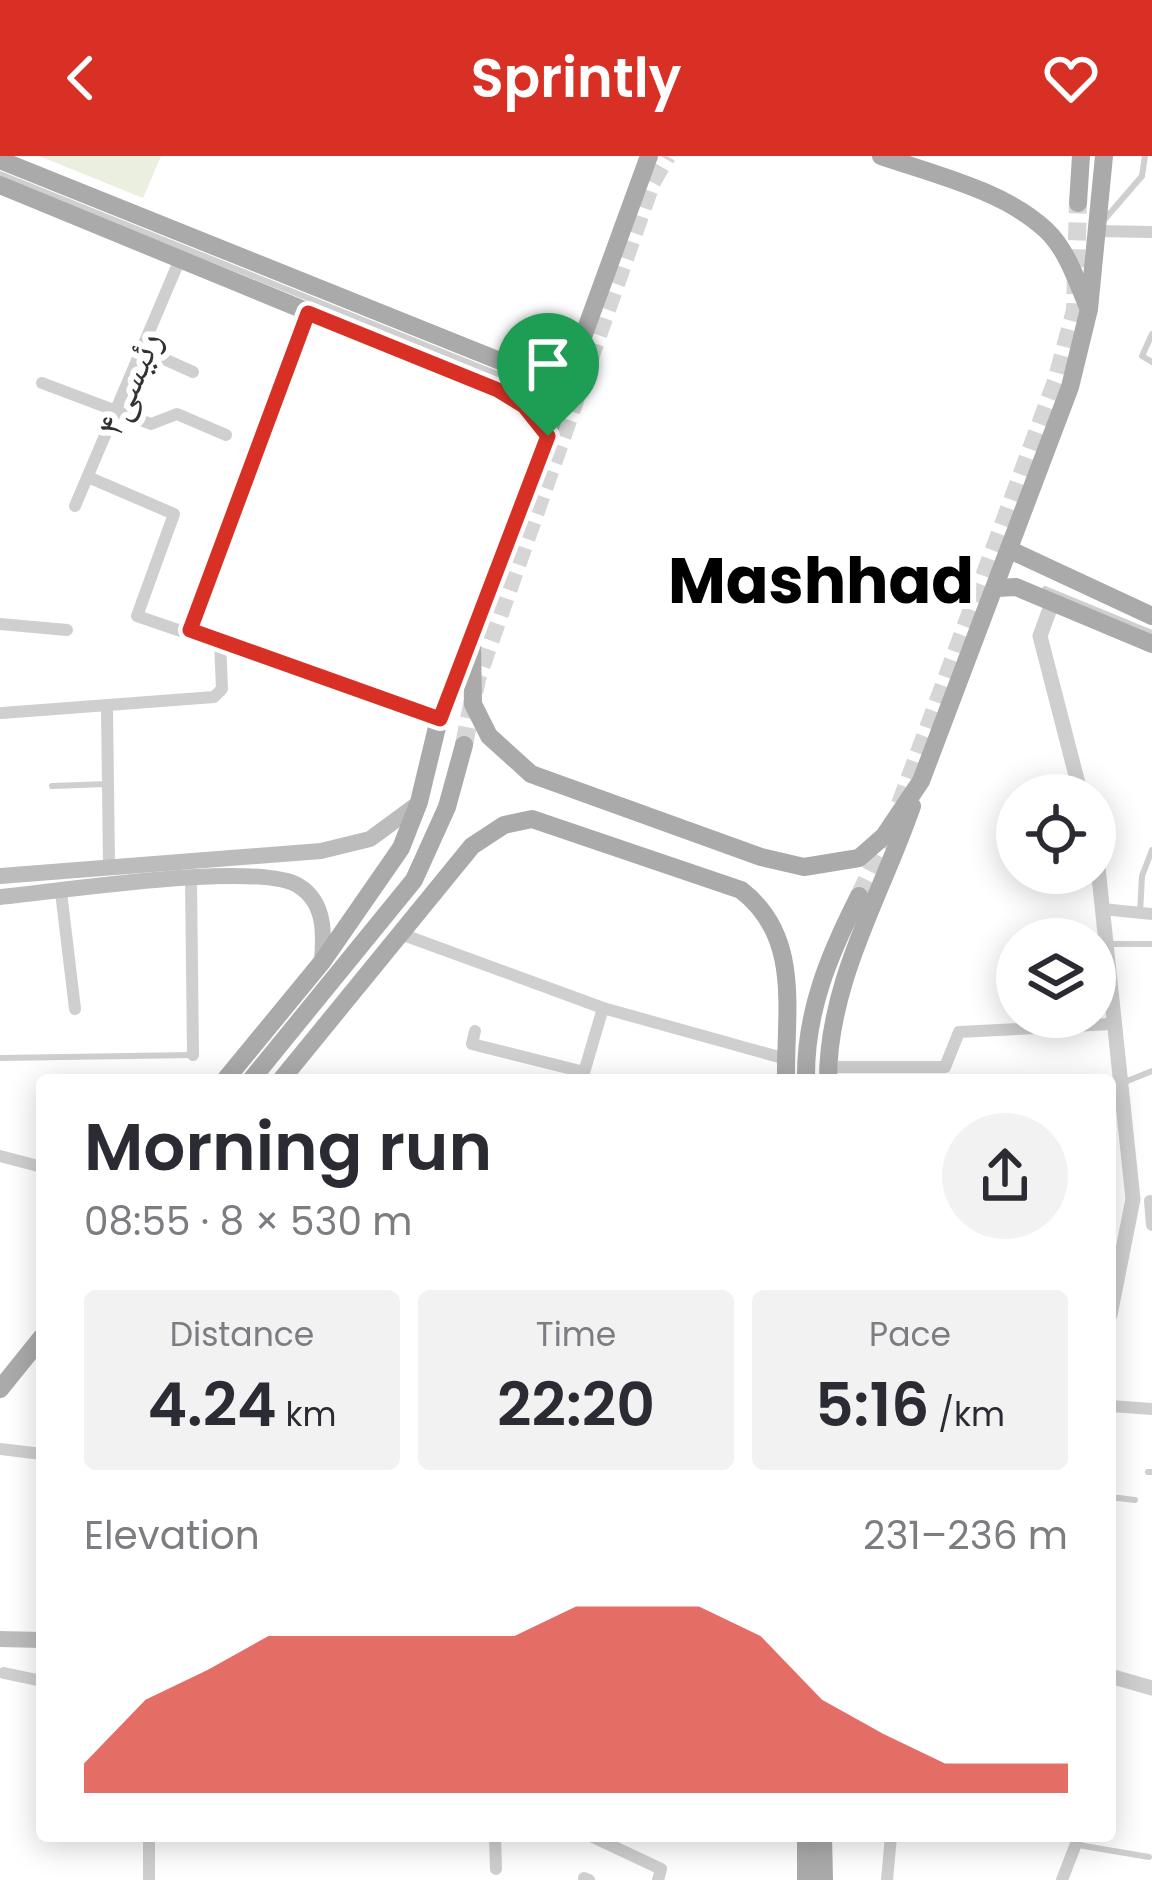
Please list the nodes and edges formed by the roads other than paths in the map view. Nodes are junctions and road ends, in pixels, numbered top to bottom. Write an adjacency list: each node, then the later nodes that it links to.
1 (649, 156): 19 (main road)
2 (881, 156): 15 (main road)
3 (1081, 156): 11 (main road)
4 (1104, 156): 12 (main road)
5 (1145, 156): 8 (lane)
6 (0, 160): 19 (main road)
7 (0, 174): 25 (lane)
8 (1142, 176): 9 (lane); 12 (lane)
9 (1152, 177)
10 (0, 185): 14 (main road)
11 (1078, 203)
12 (1095, 231): 13 (street); 15 (main road)
13 (1152, 232)
14 (180, 260): 16 (main road); 18 (street, رئیسی۴)
15 (1089, 309): 28 (main road)
16 (308, 313): 25 (main road); 34 (street)
17 (1152, 334): 20 (lane)
18 (142, 349): 21 (street); 23 (street, رئیسی۴)
19 (575, 357): 25 (main road)
20 (1152, 362)
21 (193, 372)
22 (42, 383): 23 (street)
23 (114, 414): 24 (street); 26 (street, رئیسی۴)
24 (226, 435)
25 (548, 436): 37 (main road)
26 (88, 477): 27 (street, رئیسی۴); 34 (street)
27 (75, 506)
28 (1010, 550): 29 (main road); 31 (main road)
29 (999, 582): 30 (main road); 35 (lane); 44 (main road)
30 (1052, 603): 38 (main road); 43 (street)
31 (1152, 616)
32 (0, 624): 33 (street)
33 (68, 630)
34 (190, 630): 36 (street)
35 (1152, 633)
36 (220, 641): 39 (street); 41 (street)
37 (472, 641): 41 (main road); 44 (main road)
38 (1152, 644)
39 (107, 707): 40 (street); 45 (street)
40 (2, 713)
41 (440, 719): 47 (main road)
42 (464, 745): 75 (main road)
43 (1076, 774)
44 (921, 781): 80 (main road)
45 (108, 784): 46 (lane); 49 (street)
46 (52, 786)
47 (419, 802): 49 (main road); 64 (main road)
48 (1152, 850): 51 (lane)
49 (109, 865): 50 (main road)
50 (0, 876)
51 (1142, 877): 53 (lane); 59 (lane)
52 (191, 879): 54 (main road); 64 (main road); 70 (street)
53 (1152, 879)
54 (62, 892): 57 (main road); 66 (street)
55 (1100, 894): 58 (street)
56 (859, 896): 79 (main road)
57 (0, 898)
58 (1102, 909): 59 (street); 60 (street)
59 (1146, 913)
60 (1102, 918)
61 (401, 934): 65 (street); 72 (main road); 76 (main road)
62 (1152, 944): 63 (lane)
63 (1116, 950)
64 (322, 962): 74 (main road)
65 (603, 1008): 72 (street); 78 (street)
66 (74, 1009)
67 (475, 1030): 77 (street)
68 (996, 1031): 80 (street)
69 (1114, 1038): 81 (street)
70 (194, 1055): 71 (lane)
71 (0, 1058)
72 (786, 1070)
73 (1152, 1072): 81 (lane)
74 (230, 1074)
75 (256, 1074)
76 (286, 1074)
77 (576, 1074)
78 (584, 1074)
79 (807, 1074)
80 (828, 1074)
81 (1119, 1084): 84 (street)
82 (0, 1156): 83 (street)
83 (36, 1165)
84 (1145, 1201): 85 (street); 86 (street)
85 (1152, 1225)
86 (1116, 1295)
87 (36, 1344): 88 (main road)
88 (0, 1389)
89 (1116, 1406): 90 (street)
90 (1152, 1409)
91 (0, 1449): 92 (street)
92 (36, 1453)
93 (1116, 1498): 94 (lane)
94 (1135, 1500)
95 (0, 1639): 96 (main road)
96 (36, 1640)
97 (4, 1673): 99 (street)
98 (1116, 1679): 100 (street)
99 (36, 1680)
100 (1152, 1688)
101 (149, 1842): 111 (street)
102 (495, 1842): 110 (street)
103 (604, 1842): 112 (street)
104 (806, 1842): 113 (main road)
105 (824, 1842): 114 (main road)
106 (890, 1842): 115 (street)
107 (1077, 1842): 116 (street)
108 (1086, 1842): 109 (lane)
109 (1149, 1857)
110 (496, 1869)
111 (149, 1880)
112 (658, 1880)
113 (806, 1880)
114 (824, 1880)
115 (887, 1880)
116 (1062, 1880)

